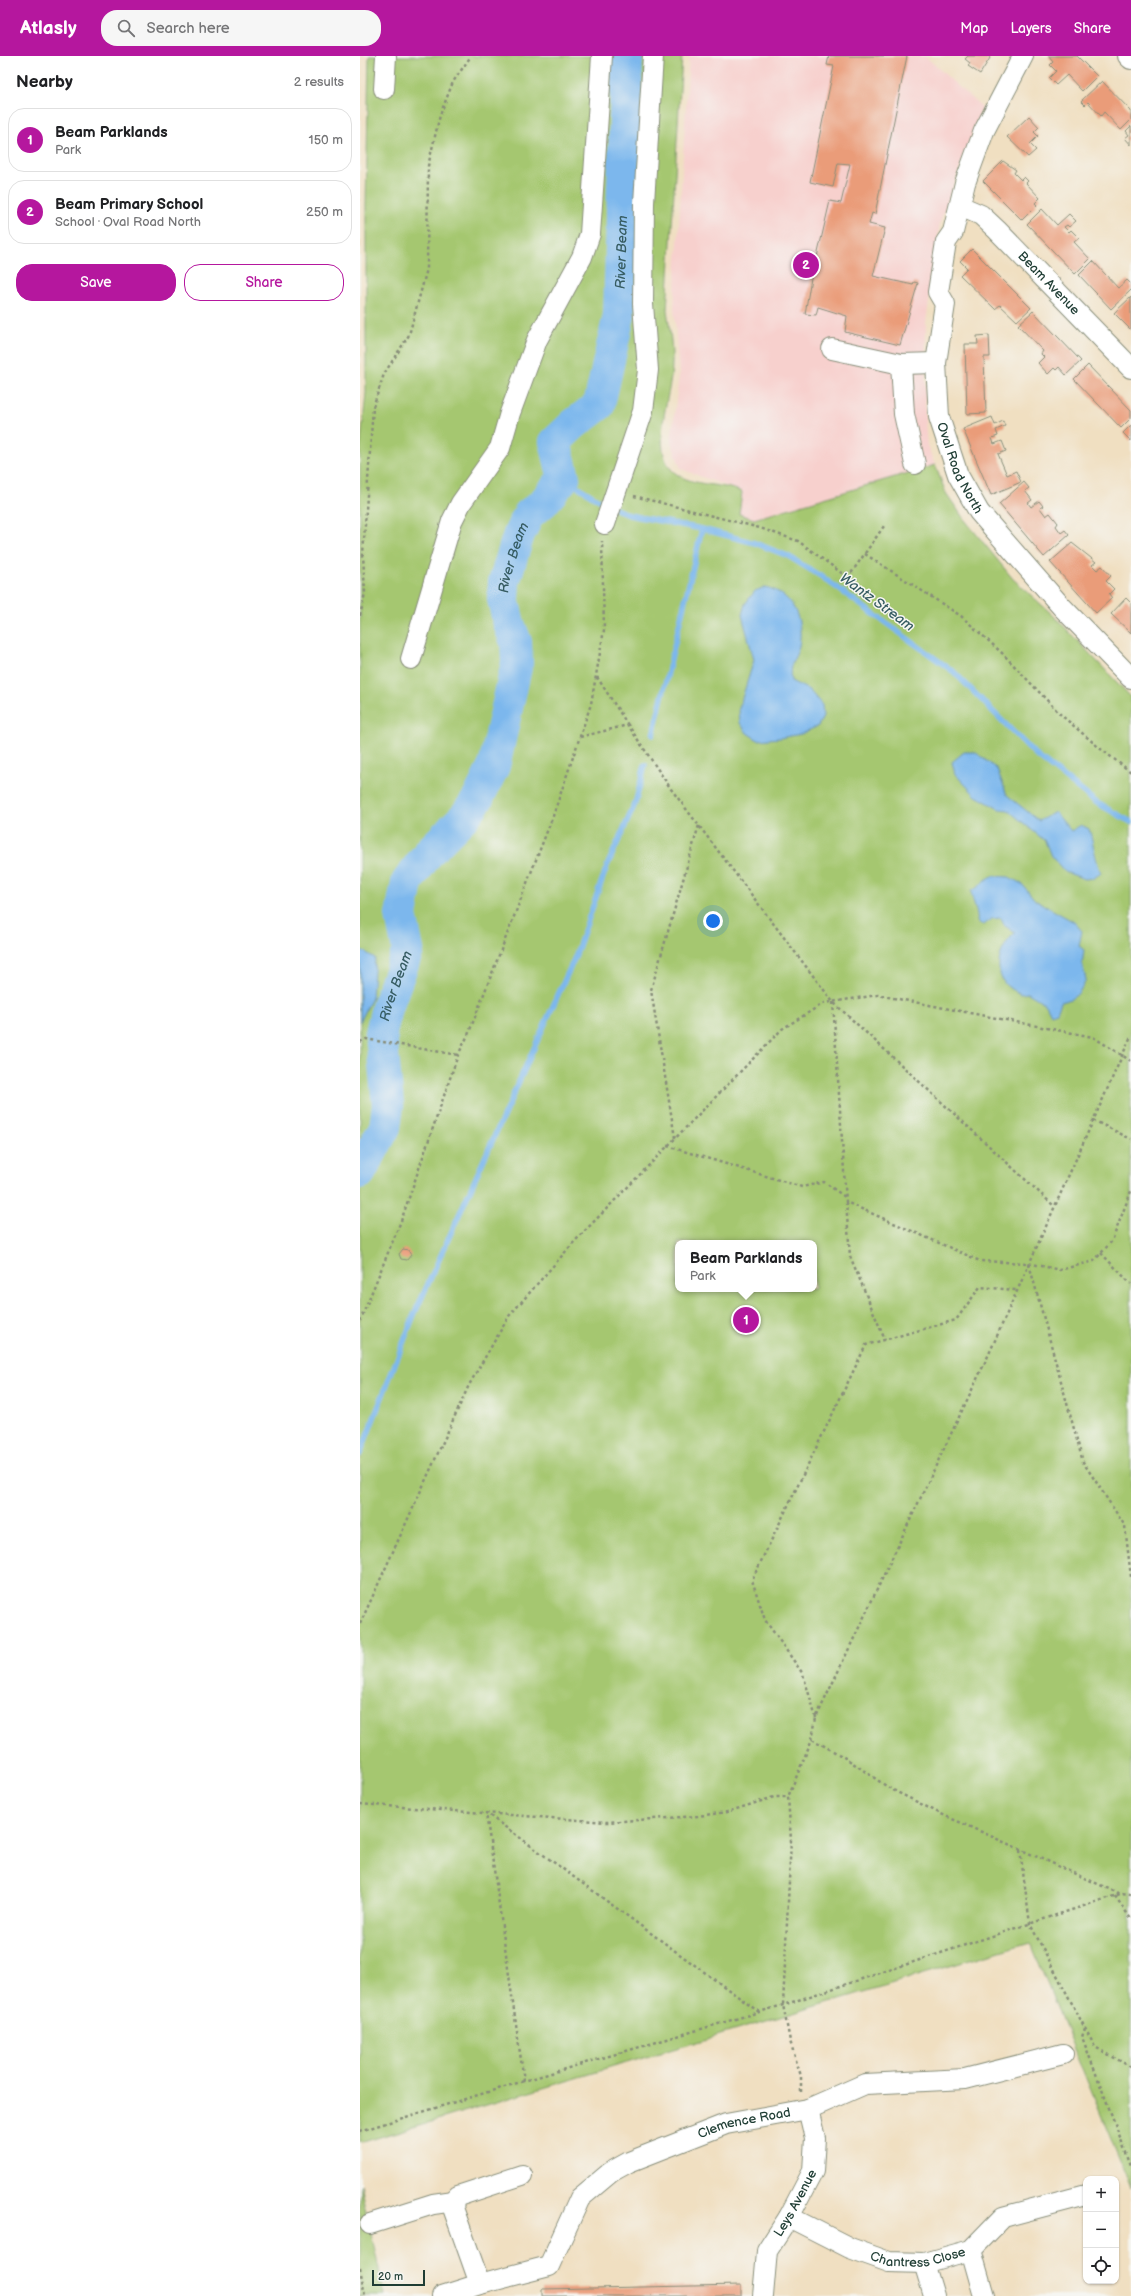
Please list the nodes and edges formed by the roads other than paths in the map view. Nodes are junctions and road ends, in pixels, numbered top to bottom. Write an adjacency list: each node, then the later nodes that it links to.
1 (386, 56): 7 (street)
2 (602, 56): 15 (street)
3 (653, 56): 14 (street)
4 (1022, 56): 8 (street, Oval Road North)
5 (1128, 56): 6 (street)
6 (1131, 59)
7 (384, 89)
8 (960, 206): 10 (street, Oval Road North); 12 (street, Beam Avenue)
9 (832, 349): 11 (street)
10 (936, 363): 11 (street); 16 (street, Oval Road North)
11 (901, 364): 13 (street)
12 (1131, 368)
13 (915, 464)
14 (605, 524)
15 (410, 659)
16 (1131, 678)
17 (1063, 2054): 18 (street, Clemence Road)
18 (808, 2109): 22 (street, Leys Avenue); 26 (street, Clemence Road)
19 (522, 2175): 21 (street)
20 (1083, 2197): 24 (street, Chantress Close)
21 (454, 2201): 23 (street); 26 (street)
22 (789, 2217): 25 (street, Chantress Close); 28 (street, Leys Avenue)
23 (370, 2224)
24 (971, 2250): 25 (street, Chantress Close); 30 (street)
25 (924, 2263): 29 (street)
26 (480, 2284): 27 (street, Clemence Road)
27 (442, 2296)
28 (763, 2296)
29 (934, 2296)
30 (984, 2296)

